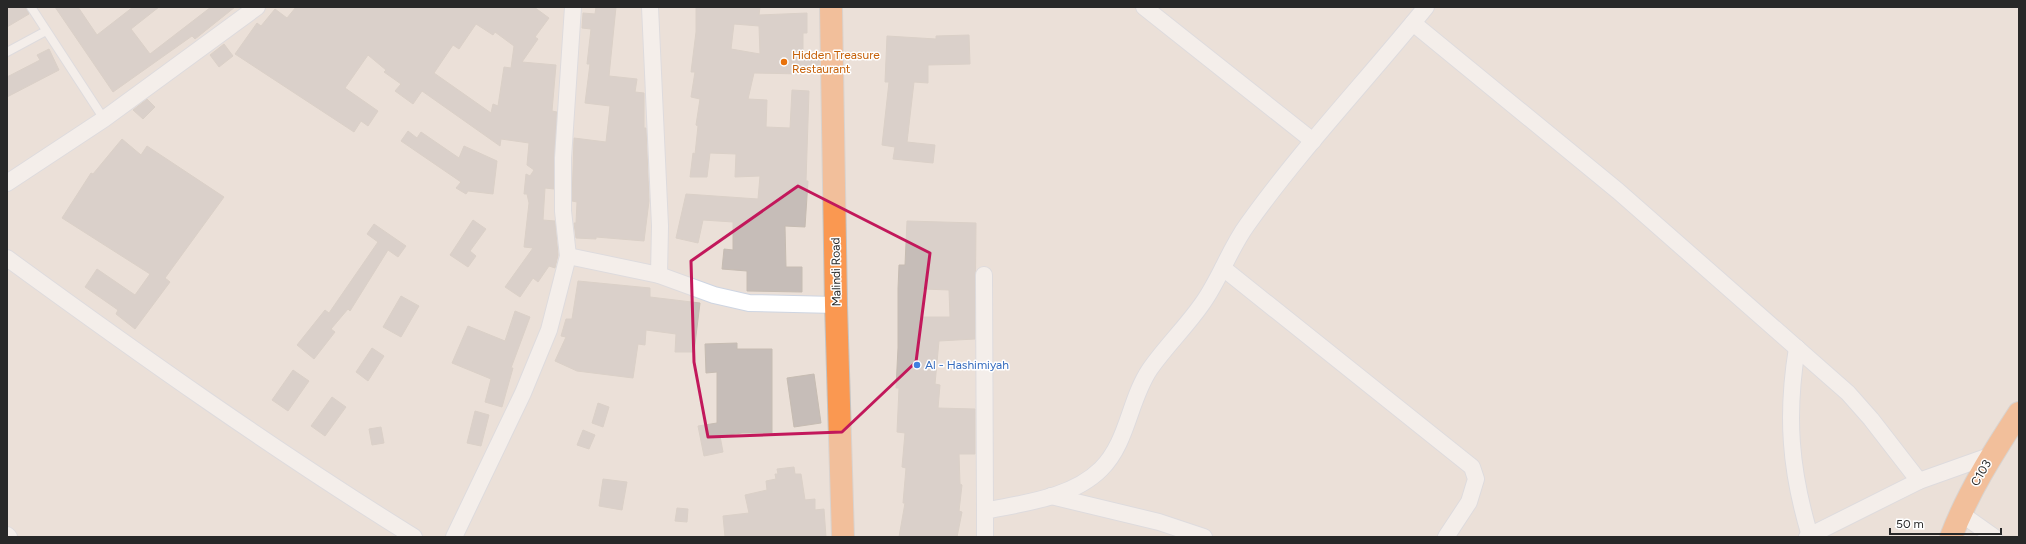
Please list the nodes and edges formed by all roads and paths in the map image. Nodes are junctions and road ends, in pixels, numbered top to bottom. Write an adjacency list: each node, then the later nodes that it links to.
1 (31, 7): 9 (lane)
2 (258, 7): 11 (street)
3 (573, 7): 14 (street)
4 (650, 7): 17 (street)
5 (831, 7): 19 (highway, Malindi Road)
6 (1144, 7): 12 (street)
7 (1426, 7): 8 (street)
8 (1413, 23): 12 (street); 20 (street)
9 (46, 31): 10 (lane); 11 (lane)
10 (7, 52)
11 (104, 119): 13 (street)
12 (1313, 141): 16 (street)
13 (7, 183)
14 (568, 256): 17 (street); 29 (street)
15 (7, 258): 28 (street)
16 (1224, 268): 24 (street); 33 (street)
17 (659, 275): 19 (street)
18 (984, 275): 25 (street)
19 (836, 305): 30 (highway, Malindi Road)
20 (1797, 348): 23 (street); 27 (street)
21 (2019, 413): 22 (highway, C103)
22 (1992, 455): 23 (street); 26 (highway, C103)
23 (1919, 481): 27 (street)
24 (1051, 496): 25 (street); 32 (street)
25 (985, 511): 31 (street)
26 (1960, 513): 34 (highway, C103); 35 (street)
27 (1808, 536)
28 (414, 537)
29 (454, 537)
30 (843, 537)
31 (985, 537)
32 (1204, 537)
33 (1446, 537)
34 (1952, 537)
35 (1994, 537)

